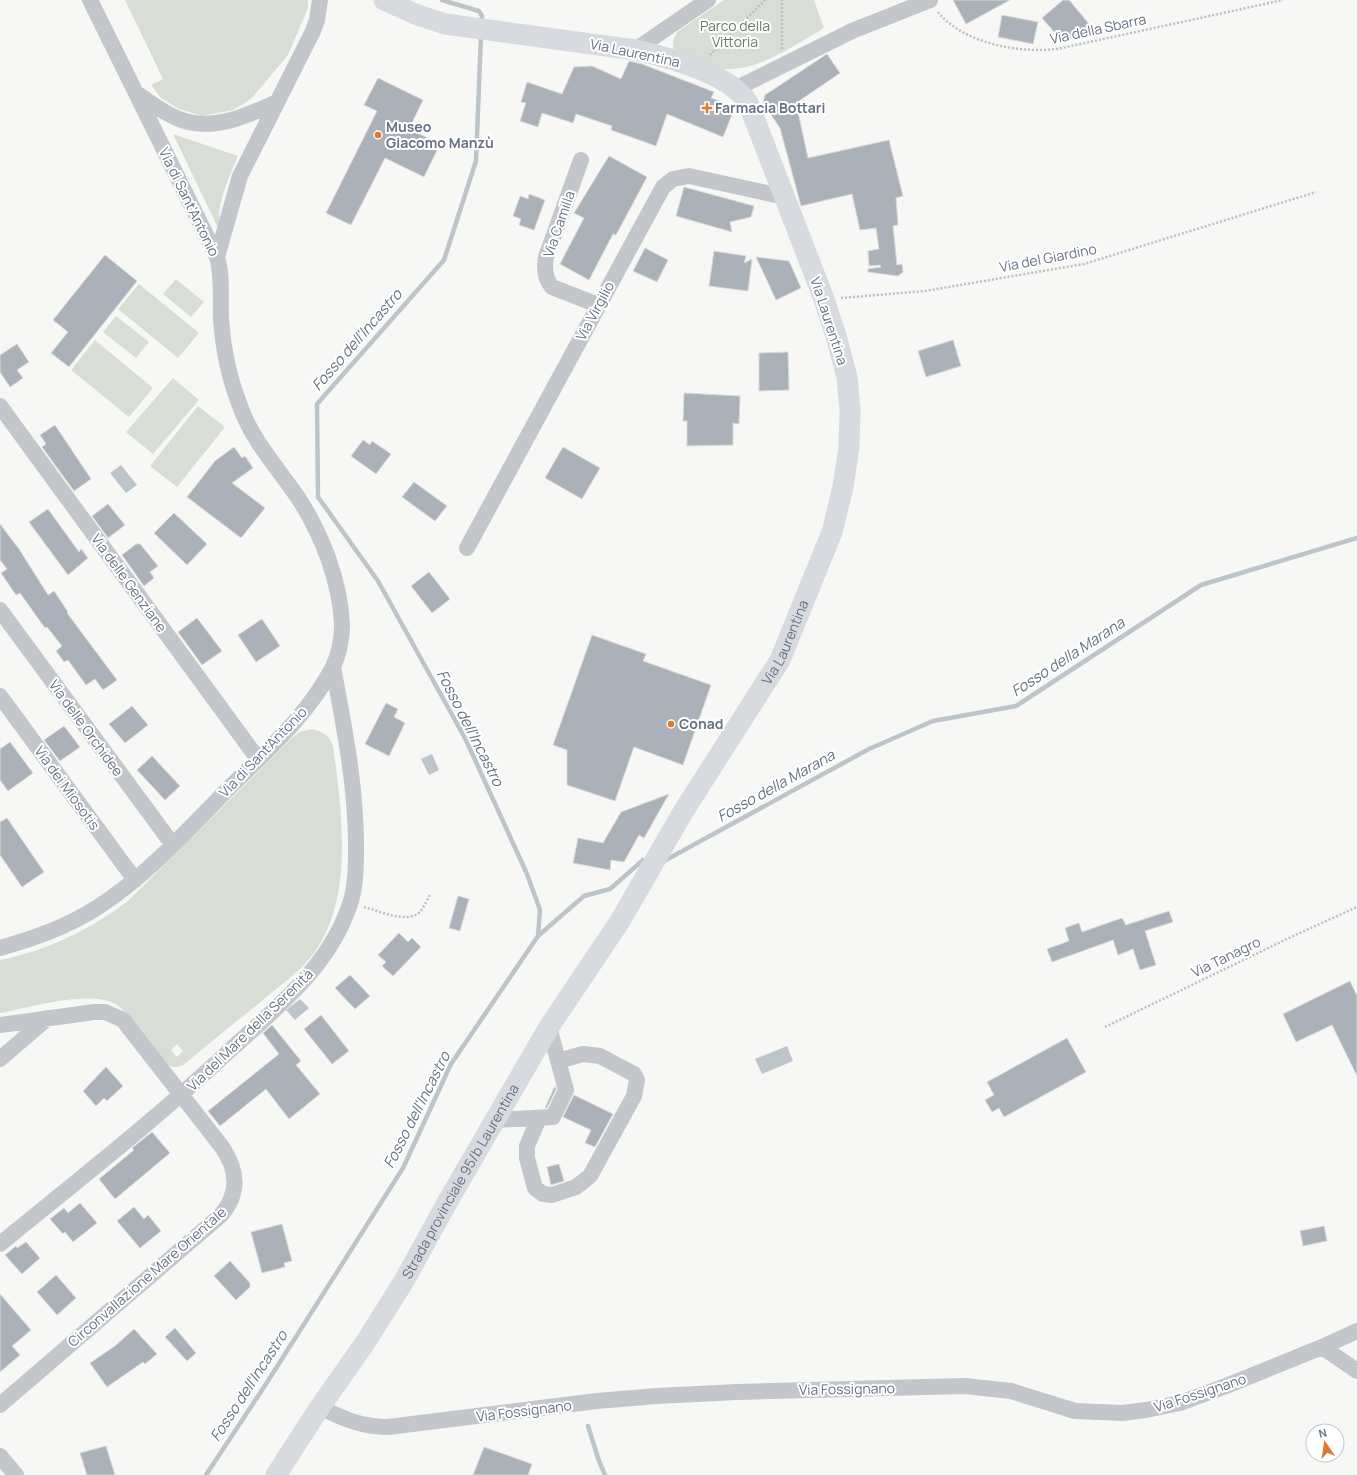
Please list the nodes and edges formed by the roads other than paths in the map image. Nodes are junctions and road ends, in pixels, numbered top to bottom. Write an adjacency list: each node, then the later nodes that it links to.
1 (90, 0): 8 (street, Via di Sant'Antonio)
2 (320, 0): 9 (street)
3 (384, 0): 6 (main road, Via Laurentina)
4 (708, 0): 6 (street)
5 (930, 0): 7 (street)
6 (635, 50): 7 (main road, Via Laurentina)
7 (735, 89): 11 (main road, Via Laurentina)
8 (136, 93): 9 (street); 12 (street, Via di Sant'Antonio)
9 (277, 102): 12 (street)
10 (581, 160): 13 (street, Via Camilla)
11 (785, 197): 13 (street, Via Virgilio); 22 (main road, Via Laurentina)
12 (217, 258): 17 (street, Via di Sant'Antonio)
13 (598, 305): 15 (street, Via Virgilio)
14 (0, 406): 19 (street, Via delle Genziane)
15 (467, 548)
16 (0, 610): 20 (street, Via delle Orchidee)
17 (333, 667): 19 (street, Via di Sant'Antonio); 29 (street, Via del Mare della Serenità)
18 (0, 696): 21 (street, Via dei Miosotis)
19 (258, 759): 20 (street, Via di Sant'Antonio)
20 (173, 844): 21 (street, Via di Sant'Antonio)
21 (135, 880): 23 (street, Via di Sant'Antonio)
22 (641, 884): 26 (main road, Strada provinciale 95/b Laurentina)
23 (0, 948)
24 (48, 1018): 25 (street, Circonvallazione Mare Orientale); 27 (street); 29 (street, Circonvallazione Mare Orientale)
25 (0, 1025)
26 (548, 1027): 28 (street); 31 (main road, Strada provinciale 95/b Laurentina)
27 (0, 1059)
28 (558, 1061): 30 (street); 30 (street)
29 (181, 1096): 32 (street, Via del Mare della Serenità); 36 (street, Circonvallazione Mare Orientale)
30 (539, 1118): 31 (street)
31 (495, 1120): 37 (main road, Strada provinciale 95/b Laurentina)
32 (0, 1244)
33 (1357, 1331): 34 (street, Via Fossignano)
34 (1322, 1347): 35 (street); 37 (street, Via Fossignano)
35 (1357, 1371)
36 (0, 1405)
37 (320, 1407): 40 (main road, Strada provinciale 95/b Laurentina)
38 (0, 1456): 39 (street)
39 (16, 1475)
40 (276, 1475)

